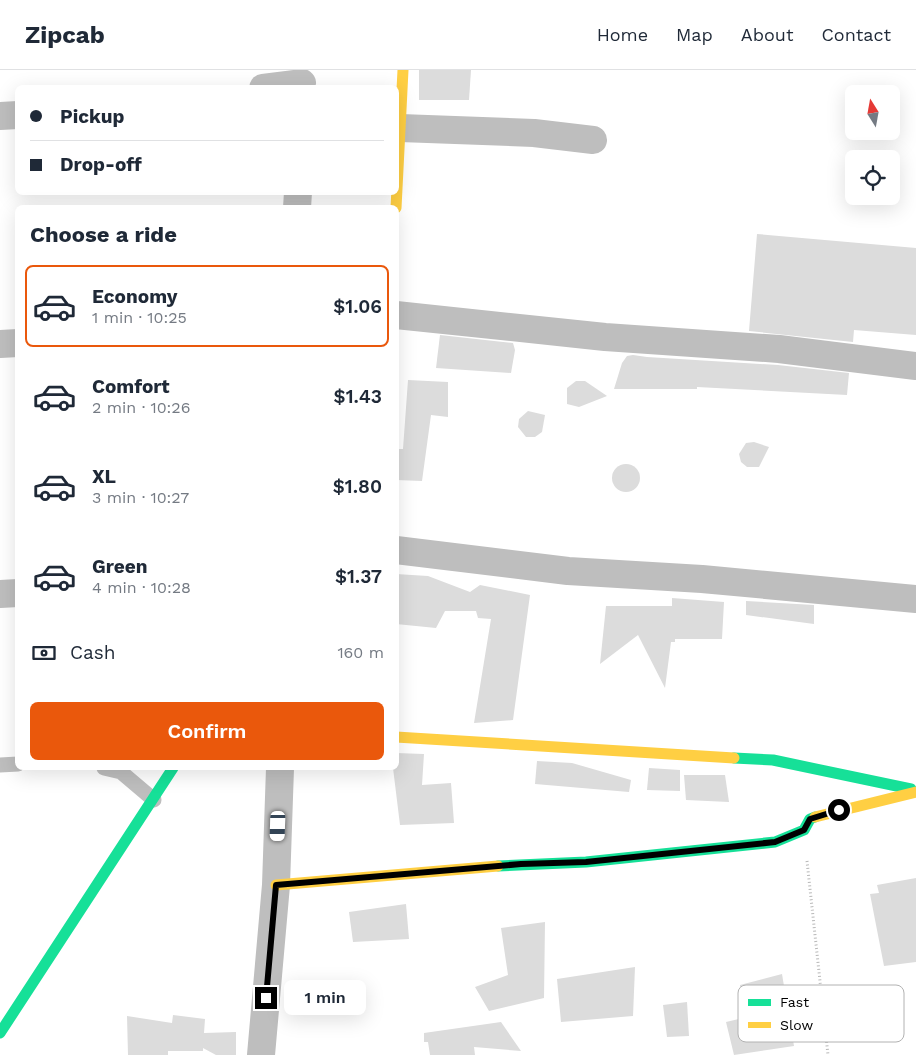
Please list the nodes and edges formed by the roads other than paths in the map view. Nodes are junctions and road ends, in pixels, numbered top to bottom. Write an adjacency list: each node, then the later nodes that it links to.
1 (403, 70): 6 (street)
2 (302, 80): 3 (street)
3 (278, 85)
4 (15, 114): 5 (street)
5 (0, 116)
6 (400, 128): 7 (street); 8 (street)
7 (594, 140)
8 (399, 148)
9 (399, 315): 12 (street)
10 (15, 343): 11 (street)
11 (0, 344)
12 (916, 366)
13 (399, 550): 16 (street)
14 (15, 593): 15 (street)
15 (0, 594)
16 (916, 599)
17 (399, 737): 23 (street)
18 (15, 764): 19 (lane)
19 (0, 765)
20 (112, 770): 24 (lane)
21 (172, 770): 24 (street)
22 (280, 770): 25 (street)
23 (916, 791): 25 (street)
24 (154, 800): 26 (street)
25 (276, 885): 27 (street)
26 (2, 1029)
27 (261, 1055)

